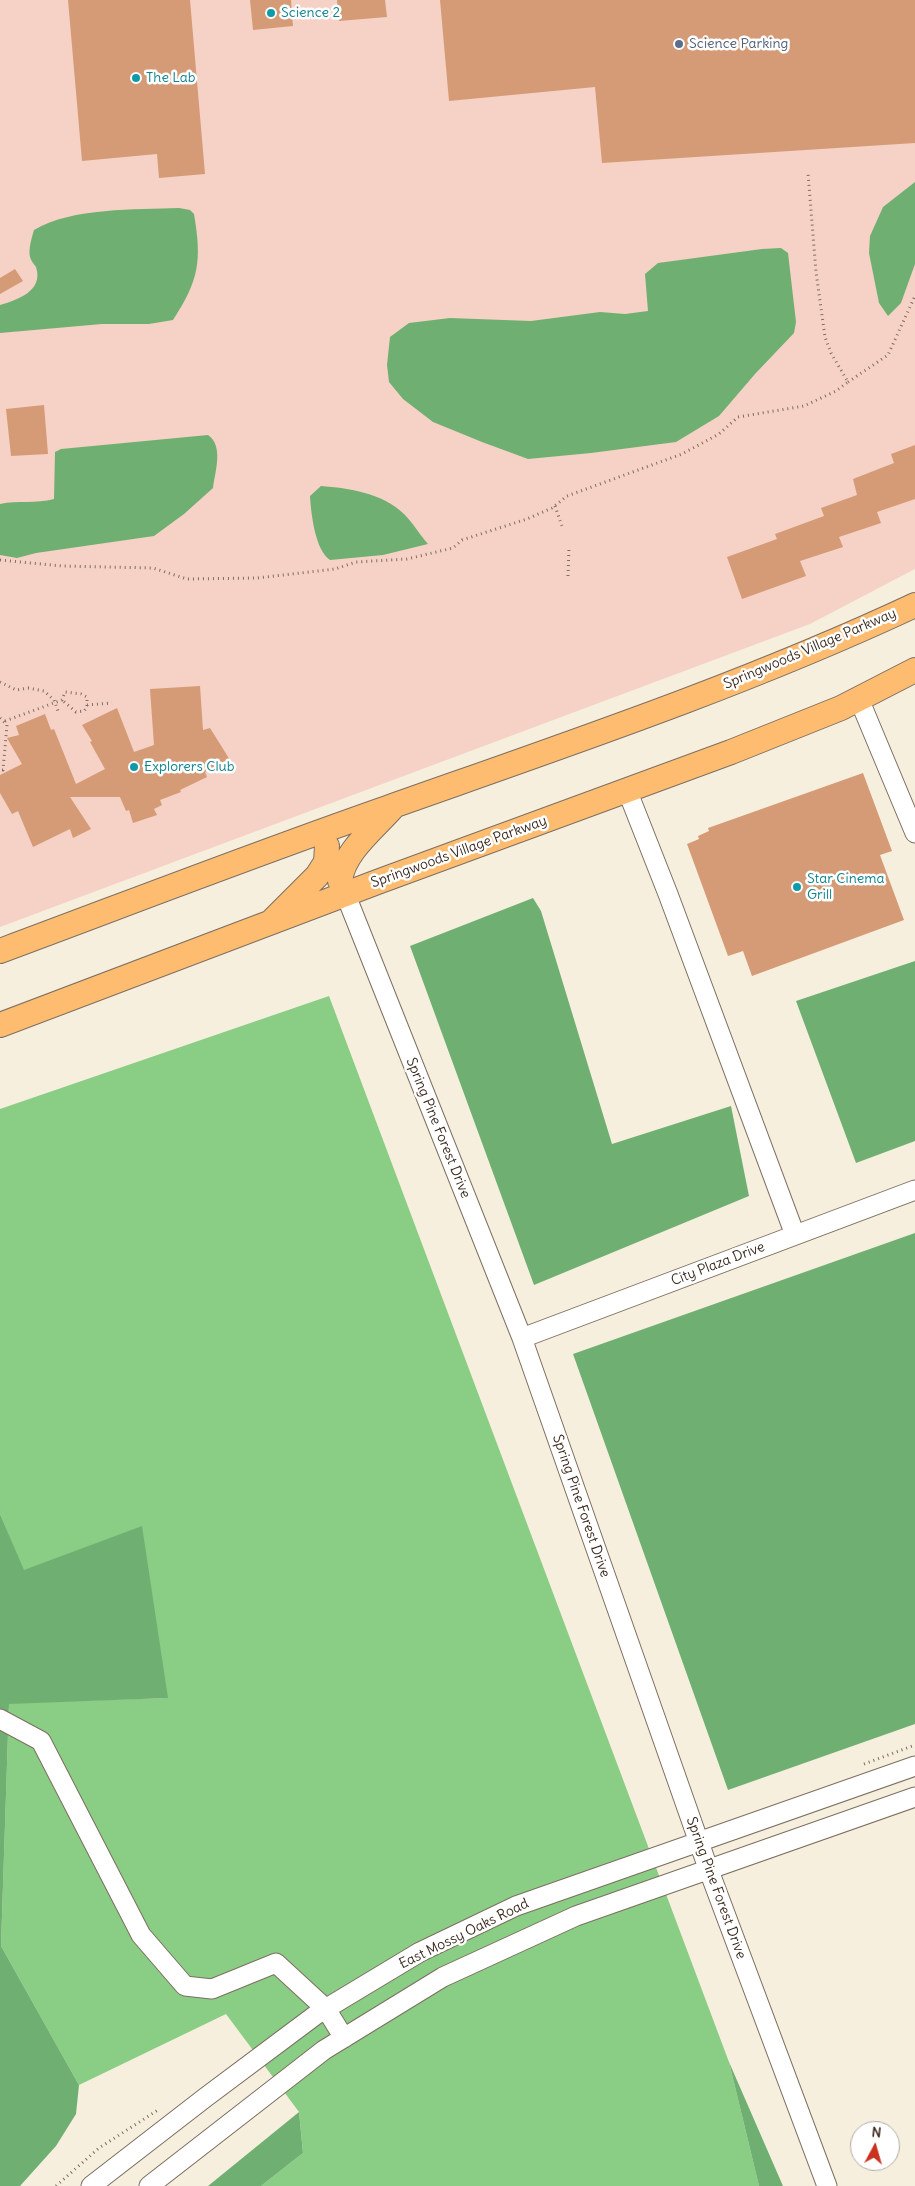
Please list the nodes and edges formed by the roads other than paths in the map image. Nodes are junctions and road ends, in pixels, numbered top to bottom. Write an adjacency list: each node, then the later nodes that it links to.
1 (915, 605): 5 (main road, Springwoods Village Parkway)
2 (915, 670): 3 (main road, Springwoods Village Parkway)
3 (859, 699): 4 (main road, Springwoods Village Parkway); 6 (street)
4 (627, 790): 9 (main road, Springwoods Village Parkway); 14 (street)
5 (395, 805): 8 (main road, Springwoods Village Parkway); 9 (main road)
6 (912, 814): 7 (street)
7 (915, 833)
8 (324, 839): 9 (street, Spring Pine Forest Drive); 10 (main road); 11 (main road, Springwoods Village Parkway)
9 (343, 888): 10 (main road, Springwoods Village Parkway); 15 (street, Spring Pine Forest Drive)
10 (268, 924): 12 (main road, Springwoods Village Parkway)
11 (0, 951)
12 (0, 1025)
13 (915, 1190): 14 (street, City Plaza Drive)
14 (795, 1235): 15 (street, City Plaza Drive)
15 (522, 1338): 19 (street, Spring Pine Forest Drive)
16 (0, 1718): 21 (street)
17 (915, 1766): 19 (street, East Mossy Oaks Road)
18 (915, 1797): 20 (street)
19 (700, 1844): 20 (street, Spring Pine Forest Drive); 21 (street, East Mossy Oaks Road)
20 (708, 1868): 22 (street); 25 (street, Spring Pine Forest Drive)
21 (326, 2009): 22 (street); 23 (street, East Mossy Oaks Road)
22 (344, 2038): 24 (street)
23 (91, 2186)
24 (149, 2186)
25 (827, 2186)

